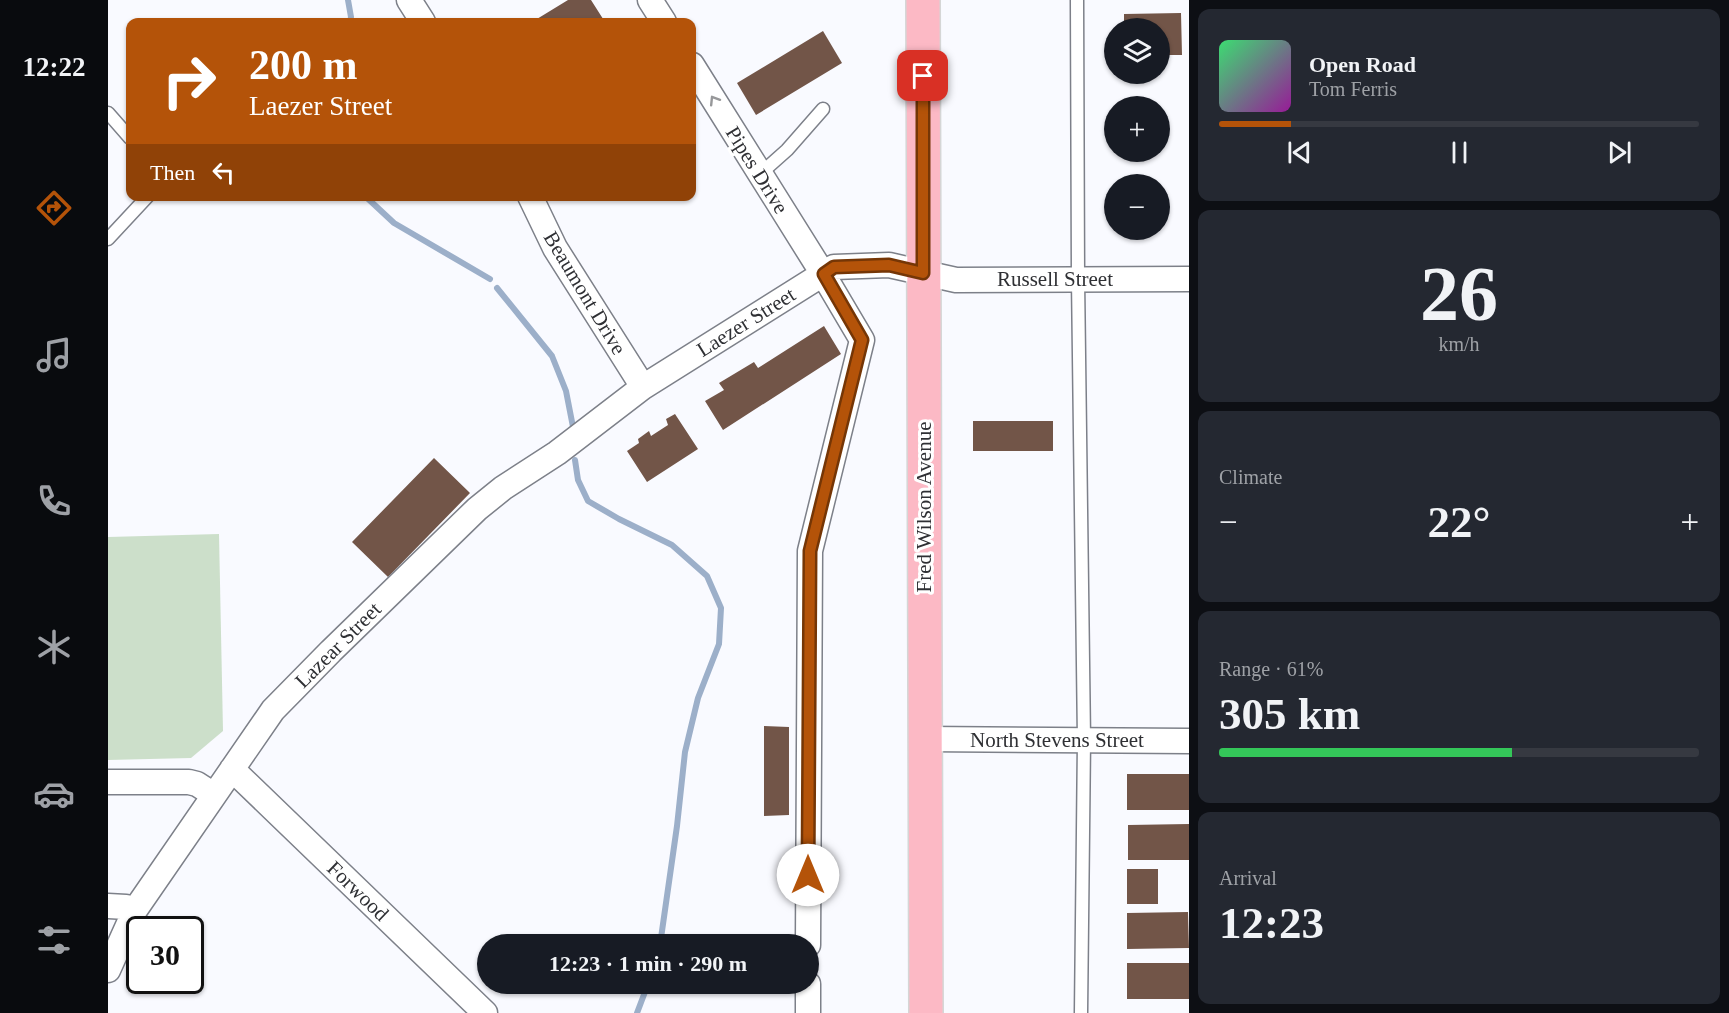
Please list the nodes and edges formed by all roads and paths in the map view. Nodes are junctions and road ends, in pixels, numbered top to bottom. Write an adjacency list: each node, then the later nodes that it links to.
1 (409, 0): 5 (street)
2 (650, 0): 6 (street)
3 (923, 0): 15 (main road, Fred Wilson Avenue)
4 (1077, 0): 17 (lane)
5 (420, 18)
6 (661, 18)
7 (696, 71): 11 (street, Pipes Drive, one-way to 7)
8 (823, 109): 11 (lane)
9 (108, 113): 10 (lane)
10 (126, 133)
11 (760, 174): 16 (street, Pipes Drive)
12 (143, 201): 14 (lane)
13 (532, 201): 19 (street, Beaumont Drive)
14 (108, 239)
15 (923, 273): 16 (street, Laezer Street); 17 (street, Russell Street); 20 (main road, Fred Wilson Avenue)
16 (824, 274): 19 (street, Laezer Street); 28 (street, Pipes Drive)
17 (1078, 279): 18 (street, Russell Street); 21 (lane)
18 (1189, 279)
19 (643, 387): 23 (street, Lazear Street)
20 (925, 739): 21 (street, North Stevens Street); 33 (main road, Fred Wilson Avenue)
21 (1084, 740): 22 (street, North Stevens Street); 34 (lane)
22 (1189, 741)
23 (232, 769): 25 (street, Lazear Street); 31 (street, Forwood)
24 (108, 782): 25 (street)
25 (214, 795): 27 (street, Lazear Street)
26 (108, 906): 27 (street)
27 (135, 910): 29 (street, Lazear Street)
28 (808, 934)
29 (108, 970)
30 (808, 994): 32 (street)
31 (485, 1013)
32 (808, 1013)
33 (926, 1013)
34 (1081, 1013)

